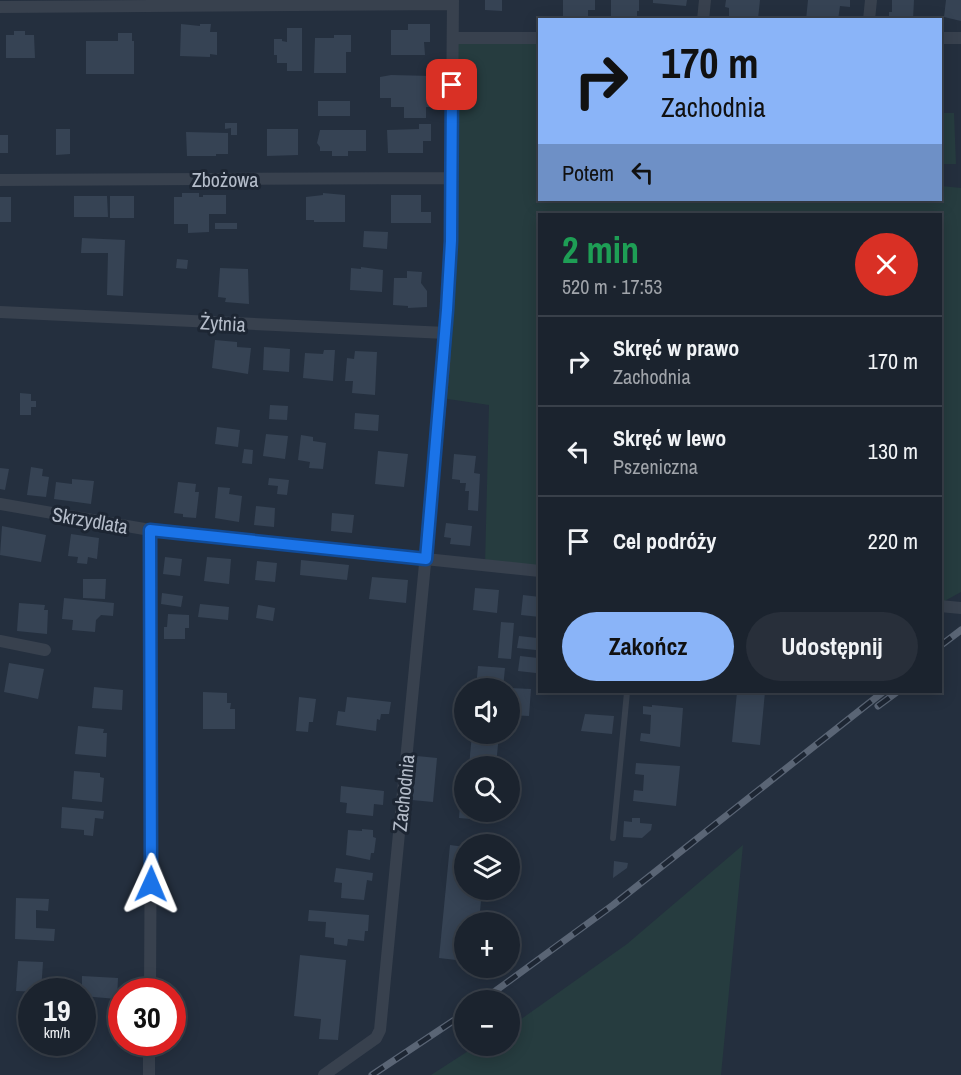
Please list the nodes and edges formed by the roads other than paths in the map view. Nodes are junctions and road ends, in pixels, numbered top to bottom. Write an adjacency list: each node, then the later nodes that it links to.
1 (705, 0): 5 (street)
2 (871, 0): 6 (street)
3 (453, 2): 4 (street); 7 (street, Zachodnia)
4 (0, 7)
5 (703, 18)
6 (869, 18)
7 (453, 38): 8 (street); 11 (street, Zachodnia)
8 (538, 38)
9 (942, 38): 10 (street)
10 (961, 38)
11 (451, 177): 12 (street, Zbożowa); 14 (street, Zachodnia)
12 (0, 180)
13 (0, 312): 14 (street, Żytnia)
14 (446, 333): 17 (street, Zachodnia)
15 (0, 504): 16 (street, Skrzydlata)
16 (150, 530): 17 (street); 25 (street, Skrzydlata)
17 (426, 559): 18 (street); 28 (street, Zachodnia)
18 (538, 571)
19 (942, 606): 20 (street)
20 (961, 608)
21 (0, 641): 22 (street)
22 (45, 650)
23 (627, 693): 24 (lane)
24 (613, 838)
25 (150, 978)
26 (149, 1056): 27 (street)
27 (149, 1075)
28 (324, 1075)

